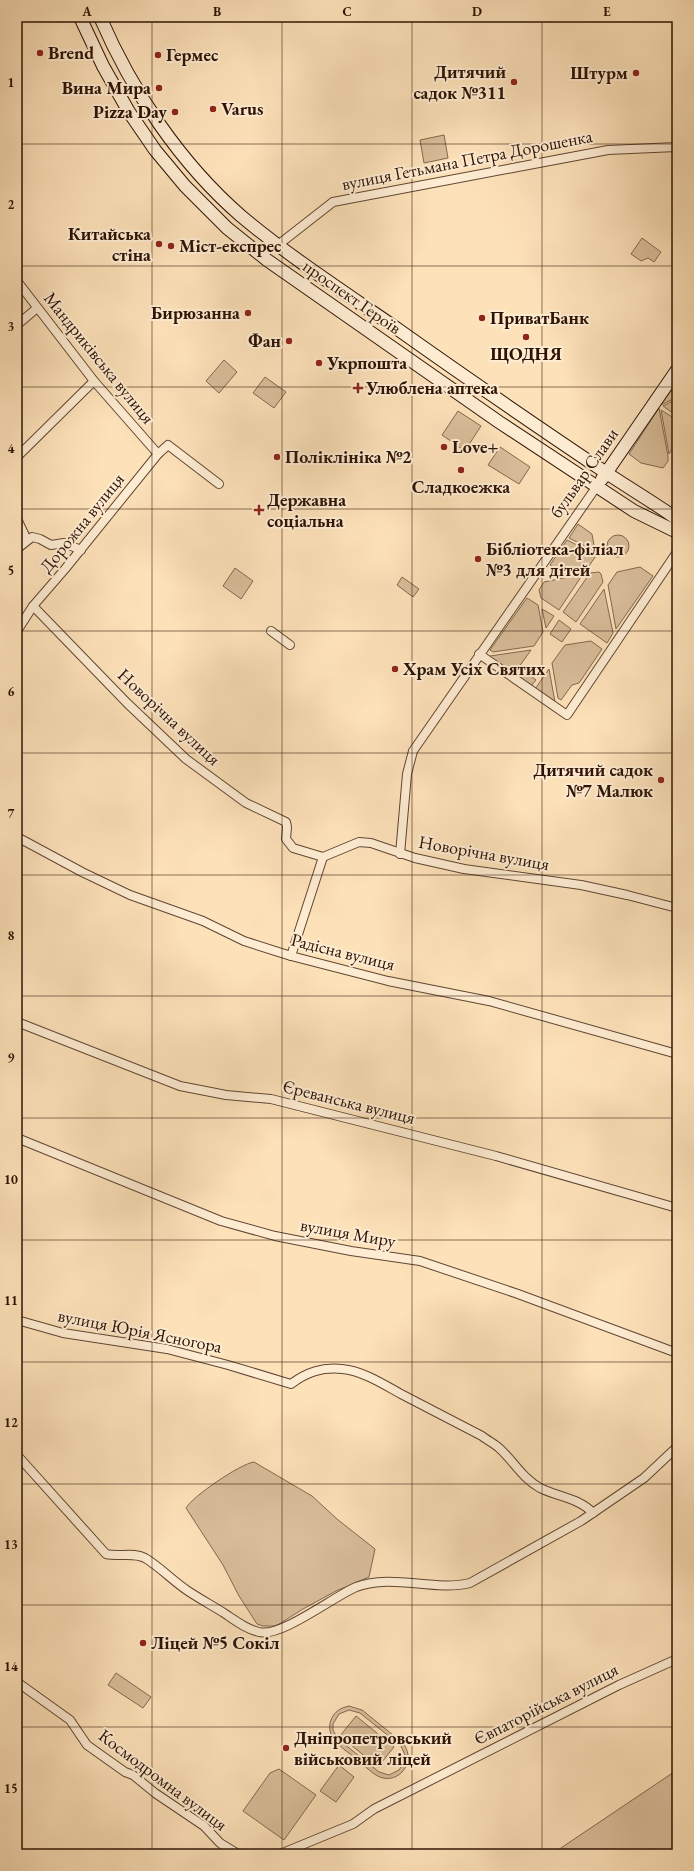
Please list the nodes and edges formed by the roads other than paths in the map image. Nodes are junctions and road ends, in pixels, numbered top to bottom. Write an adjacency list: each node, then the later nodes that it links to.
1 (80, 17): 14 (main road, проспект Героїв)
2 (100, 17): 4 (main road, проспект Героїв)
3 (677, 147): 4 (street, вулиця Гетьмана Петра Дорошенка)
4 (278, 245): 12 (main road, проспект Героїв)
5 (17, 281): 6 (street, Мандриківська вулиця)
6 (37, 308): 7 (street); 9 (street, Мандриківська вулиця)
7 (17, 325)
8 (677, 370): 12 (main road, бульвар Слави)
9 (94, 381): 10 (street, Мандриківська вулиця); 11 (street)
10 (158, 454): 13 (street); 20 (street, Дорожна вулиця)
11 (17, 457)
12 (606, 473): 14 (main road, бульвар Слави); 15 (main road, проспект Героїв)
13 (219, 484)
14 (597, 486): 17 (main road, проспект Героїв); 26 (street, бульвар Слави)
15 (677, 518)
16 (17, 519): 18 (street)
17 (677, 532)
18 (27, 540): 19 (street); 20 (street)
19 (17, 549)
20 (81, 550): 22 (street, Дорожна вулиця)
21 (677, 552): 26 (street)
22 (33, 606): 23 (street, Дорожна вулиця); 29 (street, Новорічна вулиця)
23 (17, 631)
24 (271, 631): 25 (street)
25 (290, 645)
26 (479, 654): 28 (street, бульвар Слави)
27 (17, 837): 31 (street, Радісна вулиця)
28 (400, 854): 29 (street, Новорічна вулиця); 30 (street, Новорічна вулиця)
29 (323, 857): 31 (street)
30 (677, 908)
31 (291, 956): 33 (street, Радісна вулиця)
32 (17, 1022): 35 (street, Єреванська вулиця)
33 (677, 1054)
34 (17, 1138): 37 (street, вулиця Миру)
35 (677, 1208)
36 (17, 1320): 40 (street, вулиця Юрія Ясногора)
37 (677, 1353)
38 (677, 1448): 40 (street)
39 (17, 1455): 40 (street)
40 (593, 1513)
41 (677, 1659): 44 (street, Євпаторійська вулиця)
42 (17, 1682): 43 (street, Космодромна вулиця)
43 (238, 1854)
44 (280, 1854)

